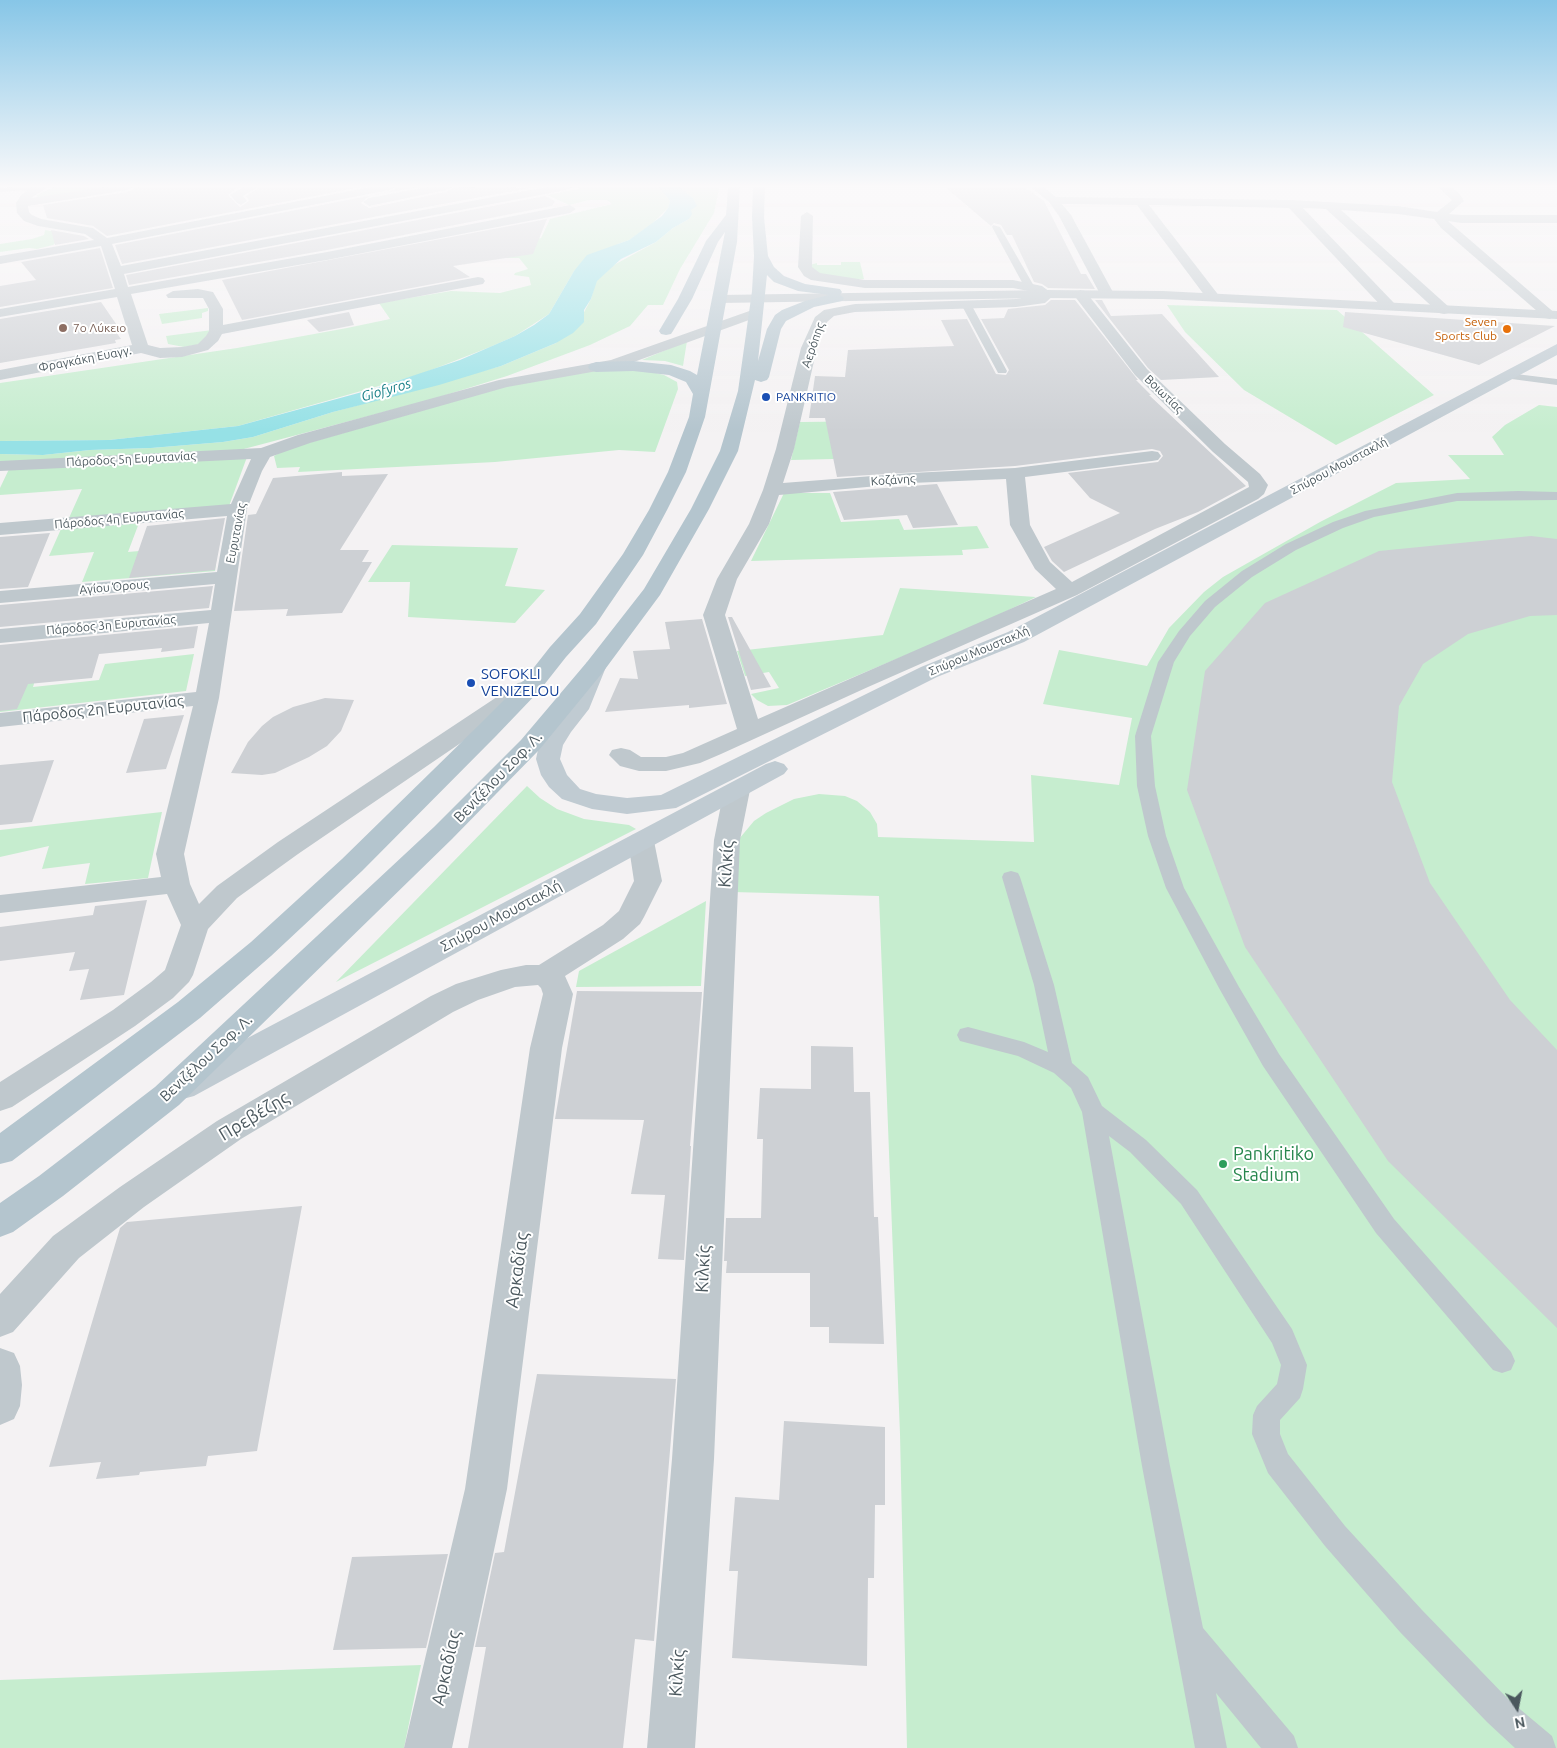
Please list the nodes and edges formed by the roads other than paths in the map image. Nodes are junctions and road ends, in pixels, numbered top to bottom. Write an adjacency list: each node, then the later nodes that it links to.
1 (129, 269): 14 (street)
2 (265, 269): 21 (street)
3 (699, 269): 31 (main road)
4 (726, 269): 26 (main road)
5 (760, 269): 23 (main road, Βενιζέλου Σοφ. Λ.)
6 (768, 269): 20 (main road)
7 (806, 269): 16 (street)
8 (1019, 269): 16 (lane)
9 (1093, 269): 19 (street)
10 (1191, 269): 22 (street)
11 (1354, 269): 25 (street)
12 (1398, 269): 27 (street)
13 (1497, 269): 29 (street)
14 (116, 271): 21 (street, Φραγκάκη Ευαγγ.)
15 (478, 281): 30 (street)
16 (1029, 286): 17 (street)
17 (1047, 294): 18 (street); 20 (street); 24 (street, Αερόπης)
18 (1080, 294): 19 (street); 46 (street, Βοιωτίας)
19 (1107, 294): 22 (street)
20 (836, 295): 23 (street); 40 (main road)
21 (125, 297): 28 (street); 30 (street); 32 (street, Φραγκάκη Ευαγγ.)
22 (1212, 297): 25 (street)
23 (757, 301): 26 (street); 26 (street); 40 (main road, Βενιζέλου Σοφ. Λ.)
24 (966, 304): 36 (lane); 47 (street, Αερόπης)
25 (1390, 306): 27 (street)
26 (718, 307): 31 (street); 34 (street); 41 (main road)
27 (1444, 310): 29 (street)
28 (0, 313)
29 (1554, 315)
30 (216, 331): 32 (street)
31 (666, 331): 34 (street)
32 (141, 348): 37 (street, Φραγκάκη Ευαγγ.)
33 (1557, 350): 38 (main road, Σπύρου Μουστακλή)
34 (630, 360): 35 (street)
35 (596, 367): 41 (main road); 42 (street)
36 (1002, 371)
37 (0, 375)
38 (1508, 376): 39 (lane); 56 (main road, Σπύρου Μουστακλή)
39 (1557, 382)
40 (746, 391): 57 (main road, Βενιζέλου Σοφ. Λ.)
41 (701, 393): 58 (main road)
42 (263, 452): 44 (street, Πάροδος 5η Ευρυτανίας); 49 (street, Ευρυτανίας)
43 (1152, 456): 45 (street, Κοζάνης)
44 (0, 466)
45 (1015, 473): 47 (street, Κοζάνης); 52 (street)
46 (1259, 485): 52 (street, Σπύρου Μουστακλή)
47 (772, 490): 61 (street, Αερόπης)
48 (1557, 496): 78 (lane)
49 (238, 509): 50 (street, Πάροδος 4η Ευρυτανίας); 51 (street, Ευρυτανίας)
50 (0, 529)
51 (228, 577): 53 (street, Αγίου Όρους); 54 (street, Ευρυτανίας)
52 (1070, 591): 61 (street, Σπύρου Μουστακλή)
53 (0, 597)
54 (221, 615): 55 (street, Πάροδος 3η Ευρυτανίας); 59 (street, Ευρυτανίας)
55 (0, 636)
56 (1016, 637): 57 (main road, Σπύρου Μουστακλή); 63 (main road, Σπύρου Μουστακλή)
57 (595, 667): 72 (main road, Βενιζέλου Σοφ. Λ.)
58 (532, 685): 68 (street); 75 (main road)
59 (207, 698): 60 (street, Πάροδος 2η Ευρυτανίας); 66 (street, Ευρυτανίας)
60 (0, 720)
61 (750, 732): 62 (street, Σπύρου Μουστακλή)
62 (621, 755)
63 (736, 790): 64 (main road, Σπύρου Μουστακλή); 83 (street, Κιλκίς)
64 (641, 840): 69 (street); 72 (main road, Σπύρου Μουστακλή)
65 (1011, 877): 71 (lane)
66 (176, 884): 67 (street); 68 (street, Ευρυτανίας)
67 (0, 904)
68 (196, 926): 73 (street)
69 (545, 975): 77 (street, Πρεβέζης); 82 (street, Αρκαδίας)
70 (968, 1035): 71 (lane)
71 (1062, 1067): 74 (lane)
72 (166, 1096): 76 (main road, Βενιζέλου Σοφ. Λ.)
73 (0, 1098)
74 (1093, 1112): 81 (lane); 86 (lane)
75 (0, 1151)
76 (0, 1222)
77 (0, 1320)
78 (1502, 1361)
79 (0, 1366): 80 (street)
80 (0, 1406)
81 (1189, 1636): 84 (lane); 85 (lane)
82 (428, 1748)
83 (671, 1748)
84 (1211, 1748)
85 (1282, 1748)
86 (1540, 1748)

